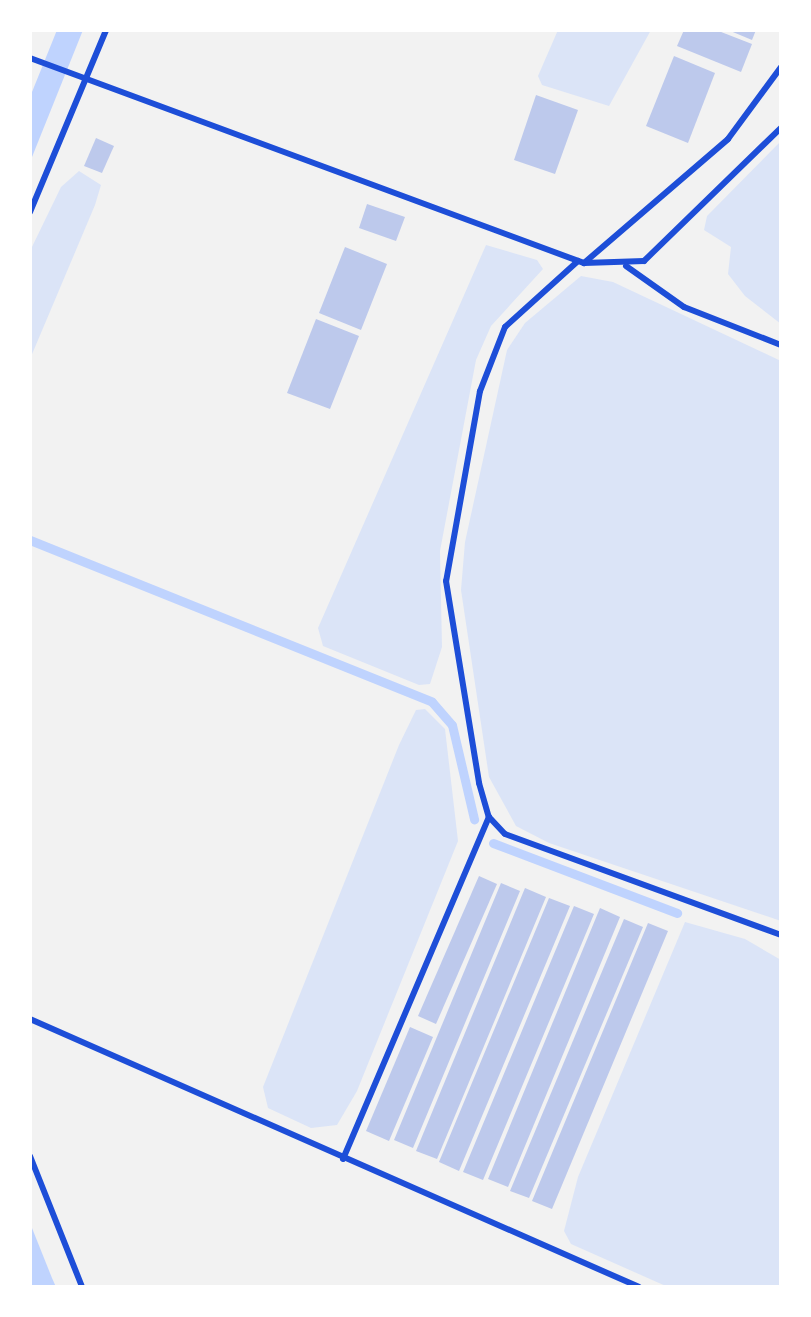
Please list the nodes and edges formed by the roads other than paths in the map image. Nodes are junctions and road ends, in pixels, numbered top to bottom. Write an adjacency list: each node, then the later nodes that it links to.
1 (106, 30): 4 (lane)
2 (30, 58): 4 (lane)
3 (781, 67): 7 (lane)
4 (85, 80): 6 (lane); 7 (lane)
5 (781, 128): 8 (lane)
6 (30, 212)
7 (581, 262): 8 (lane); 10 (lane)
8 (626, 266): 9 (lane)
9 (781, 345)
10 (489, 817): 11 (lane); 14 (lane)
11 (781, 935)
12 (30, 1019): 14 (lane)
13 (30, 1156): 15 (lane)
14 (343, 1159): 16 (lane)
15 (82, 1287)
16 (639, 1287)

